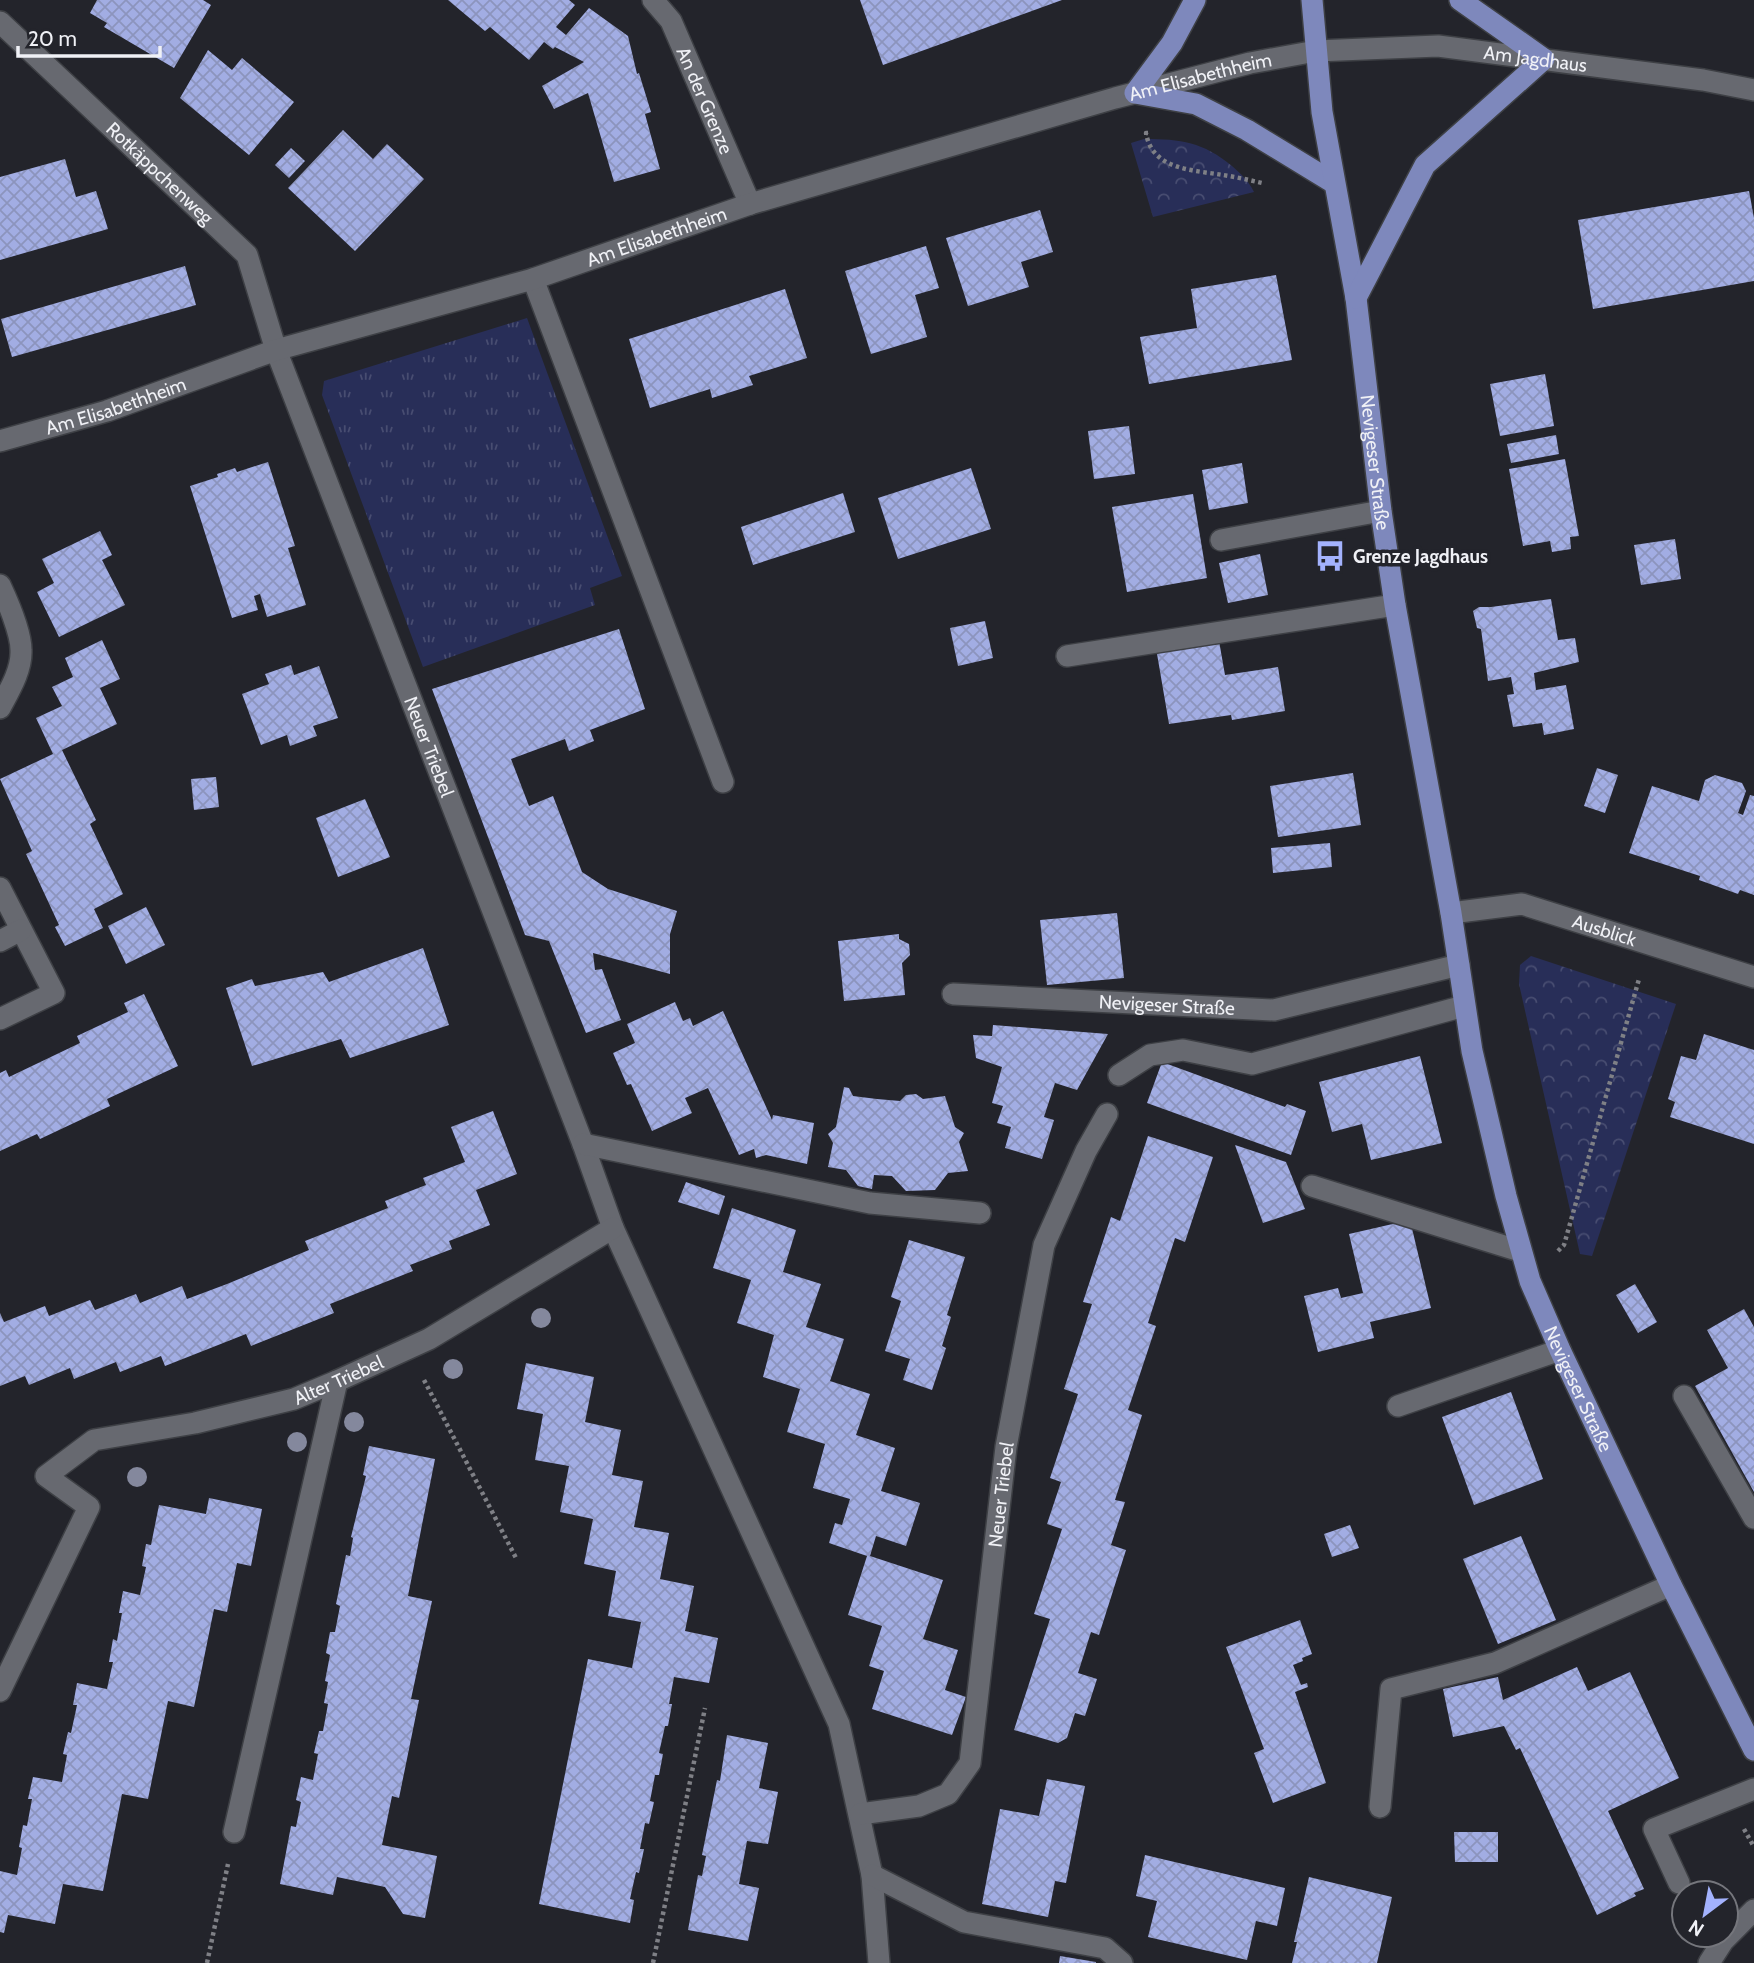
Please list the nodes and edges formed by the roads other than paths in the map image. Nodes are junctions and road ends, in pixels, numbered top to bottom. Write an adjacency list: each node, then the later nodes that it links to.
1 (653, 0): 11 (street, An der Grenze)
2 (1195, 0): 9 (main road)
3 (1312, 0): 6 (main road, Nevigeser Straße)
4 (1460, 0): 7 (main road)
5 (0, 22): 14 (street, Rotkäppchenweg)
6 (1316, 51): 7 (street, Am Jagdhaus); 9 (street, Am Elisabethheim); 10 (main road, Nevigeser Straße)
7 (1544, 59): 8 (street, Am Jagdhaus); 13 (main road)
8 (1754, 90)
9 (1135, 93): 10 (main road); 11 (street, Am Elisabethheim)
10 (1334, 183): 13 (main road, Nevigeser Straße)
11 (750, 204): 12 (street, Am Elisabethheim)
12 (533, 279): 14 (street, Am Elisabethheim); 22 (street)
13 (1356, 298): 16 (main road, Nevigeser Straße)
14 (276, 350): 15 (street, Am Elisabethheim); 34 (street, Neuer Triebel)
15 (0, 441)
16 (1381, 511): 17 (street); 19 (main road, Nevigeser Straße)
17 (1221, 540)
18 (0, 585): 21 (street)
19 (1395, 605): 20 (street); 24 (main road, Nevigeser Straße)
20 (1067, 656)
21 (0, 708)
22 (723, 782)
23 (0, 888): 25 (street)
24 (1451, 913): 27 (main road, Nevigeser Straße); 28 (street, Ausblick)
25 (21, 930): 26 (street); 31 (street)
26 (0, 941)
27 (1459, 965): 29 (street, Nevigeser Straße); 30 (main road, Nevigeser Straße)
28 (1754, 977)
29 (953, 994)
30 (1464, 1006): 32 (street); 38 (main road, Nevigeser Straße)
31 (0, 1019)
32 (1119, 1075)
33 (1107, 1114): 49 (street, Neuer Triebel)
34 (583, 1144): 36 (street); 37 (street, Neuer Triebel)
35 (1312, 1186): 38 (street)
36 (980, 1213)
37 (613, 1228): 40 (street, Alter Triebel); 49 (street, Neuer Triebel)
38 (1520, 1251): 39 (main road, Nevigeser Straße)
39 (1560, 1350): 42 (street); 44 (main road, Nevigeser Straße)
40 (337, 1381): 45 (street, Alter Triebel); 50 (street)
41 (1684, 1395): 43 (street)
42 (1398, 1406)
43 (1754, 1518)
44 (1671, 1585): 46 (main road, Nevigeser Straße); 48 (street)
45 (0, 1691)
46 (1754, 1750)
47 (1754, 1789): 52 (street)
48 (1380, 1807)
49 (860, 1814): 51 (street, Neuer Triebel)
50 (234, 1832)
51 (872, 1875): 54 (street, Neuer Triebel); 55 (street)
52 (1677, 1879)
53 (1754, 1910): 56 (street)
54 (879, 1963)
55 (1122, 1963)
56 (1709, 1963)

